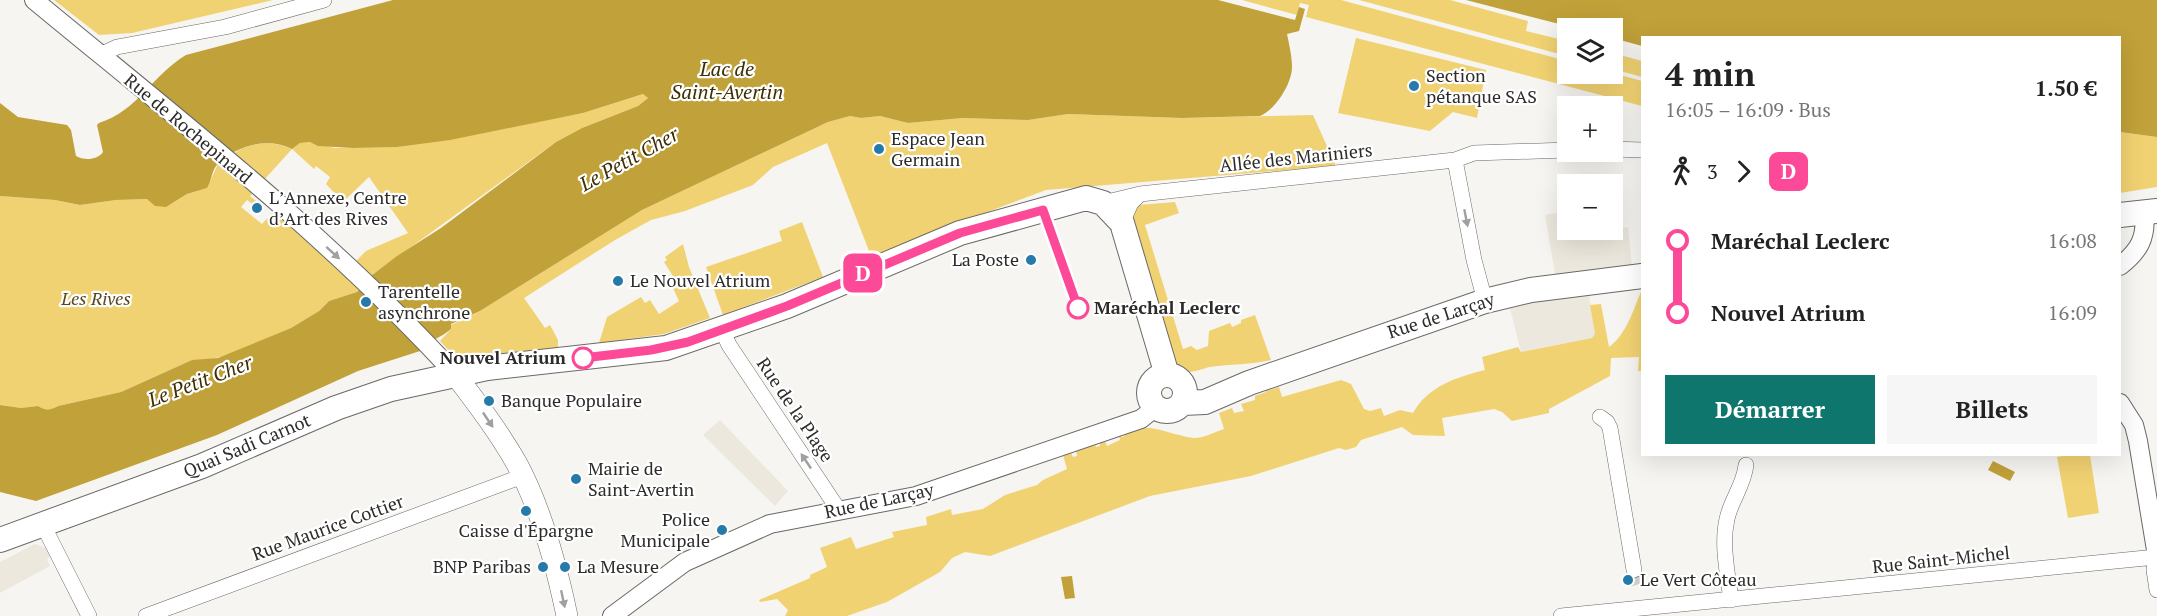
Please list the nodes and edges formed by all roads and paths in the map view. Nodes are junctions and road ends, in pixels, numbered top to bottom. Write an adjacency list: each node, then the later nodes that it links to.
1 (34, 0): 3 (street, Rue de Rochepinard)
2 (324, 0): 3 (street)
3 (100, 55): 18 (street, Rue de Rochepinard, one-way to 18)
4 (1623, 149): 6 (street)
5 (1557, 150): 7 (street, Allée des Mariniers)
6 (1641, 150)
7 (1455, 160): 8 (street, Allée des Mariniers); 16 (street, one-way to 16)
8 (1140, 194): 9 (street, Allée des Mariniers); 13 (street)
9 (1103, 203): 10 (main road, Quai Sadi Carnot); 13 (main road)
10 (1052, 207): 17 (main road, Quai Sadi Carnot); 19 (main road)
11 (2151, 211): 12 (main road); 14 (street)
12 (2121, 215)
13 (1122, 223): 19 (main road)
14 (2121, 265)
15 (1641, 276): 16 (main road, Rue de Larçay)
16 (1485, 301): 19 (main road, Rue de Larçay)
17 (722, 330): 18 (main road, Quai Sadi Carnot); 25 (street, Rue de la Plage, one-way to 17)
18 (454, 373): 24 (main road, Rue de Rochepinard, one-way to 24); 26 (main road, Quai Sadi Carnot)
19 (1172, 386): 21 (main road, Rue de Larçay)
20 (2121, 405): 28 (street)
21 (1156, 407): 25 (street, Rue de Larçay)
22 (1600, 417): 29 (street)
23 (1746, 465): 31 (street)
24 (523, 476): 33 (street, Rue Maurice Cottier); 34 (main road, Rue de Rochepinard, one-way to 34)
25 (838, 510): 35 (street, Rue de Larçay)
26 (42, 524): 27 (main road, Quai Sadi Carnot); 32 (street)
27 (0, 539)
28 (2156, 556): 30 (street); 31 (street, Rue Saint-Michel)
29 (1634, 570)
30 (2157, 590)
31 (1731, 600): 36 (street, Rue Saint-Michel)
32 (89, 616)
33 (146, 616)
34 (567, 616)
35 (612, 616)
36 (1561, 616)

